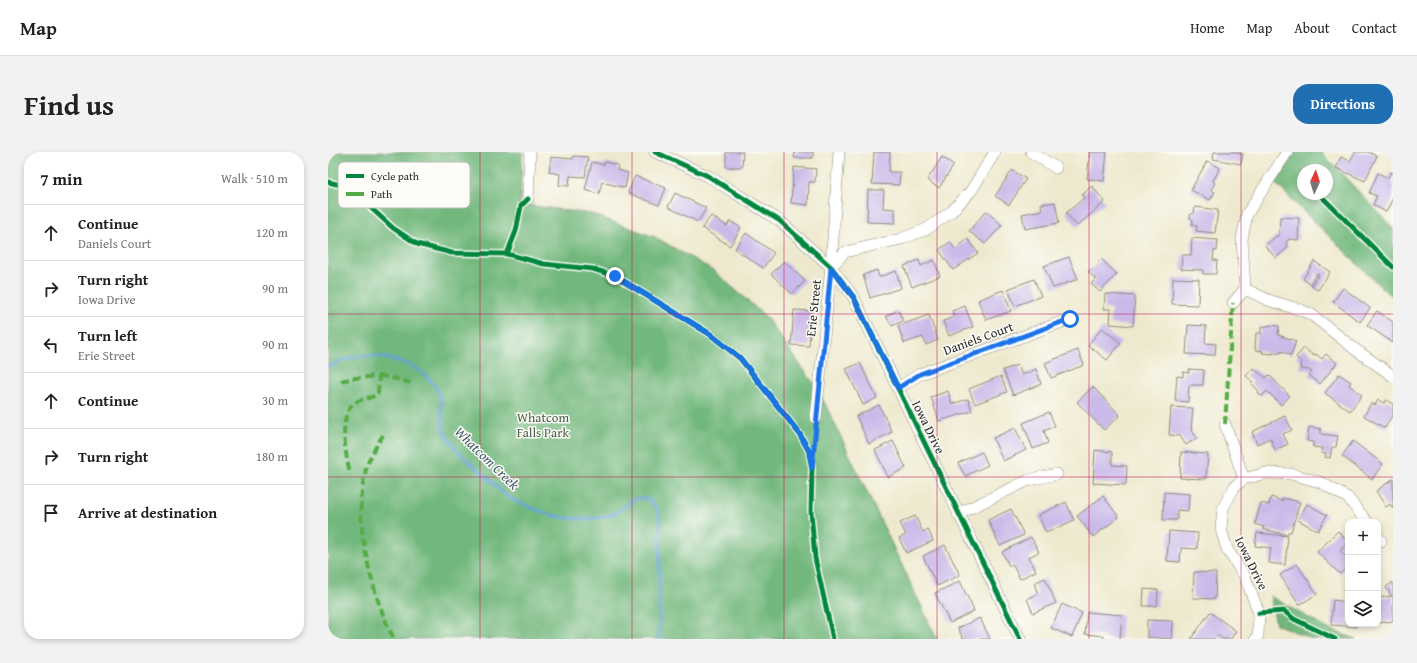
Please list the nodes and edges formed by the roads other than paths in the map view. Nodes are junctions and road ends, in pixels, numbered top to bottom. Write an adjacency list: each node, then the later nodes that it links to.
1 (530, 152): 9 (street)
2 (655, 152): 7 (street, Iowa Drive)
3 (839, 152): 10 (street, Erie Street)
4 (995, 152): 10 (street)
5 (1031, 152): 8 (street)
6 (1287, 152): 11 (street)
7 (682, 158): 10 (street, Iowa Drive)
8 (1056, 168)
9 (528, 199)
10 (831, 268): 15 (street, Iowa Drive); 16 (street, Erie Street)
11 (1245, 289): 12 (street); 14 (street)
12 (1233, 303)
13 (1070, 319): 15 (street, Daniels Court)
14 (1393, 376)
15 (898, 388): 20 (street, Iowa Drive)
16 (816, 418)
17 (1225, 424): 19 (street)
18 (1057, 474): 20 (street)
19 (1244, 479): 21 (street); 23 (street, Iowa Drive)
20 (958, 514): 22 (street, Iowa Drive)
21 (1365, 519)
22 (1020, 639)
23 (1256, 639)

